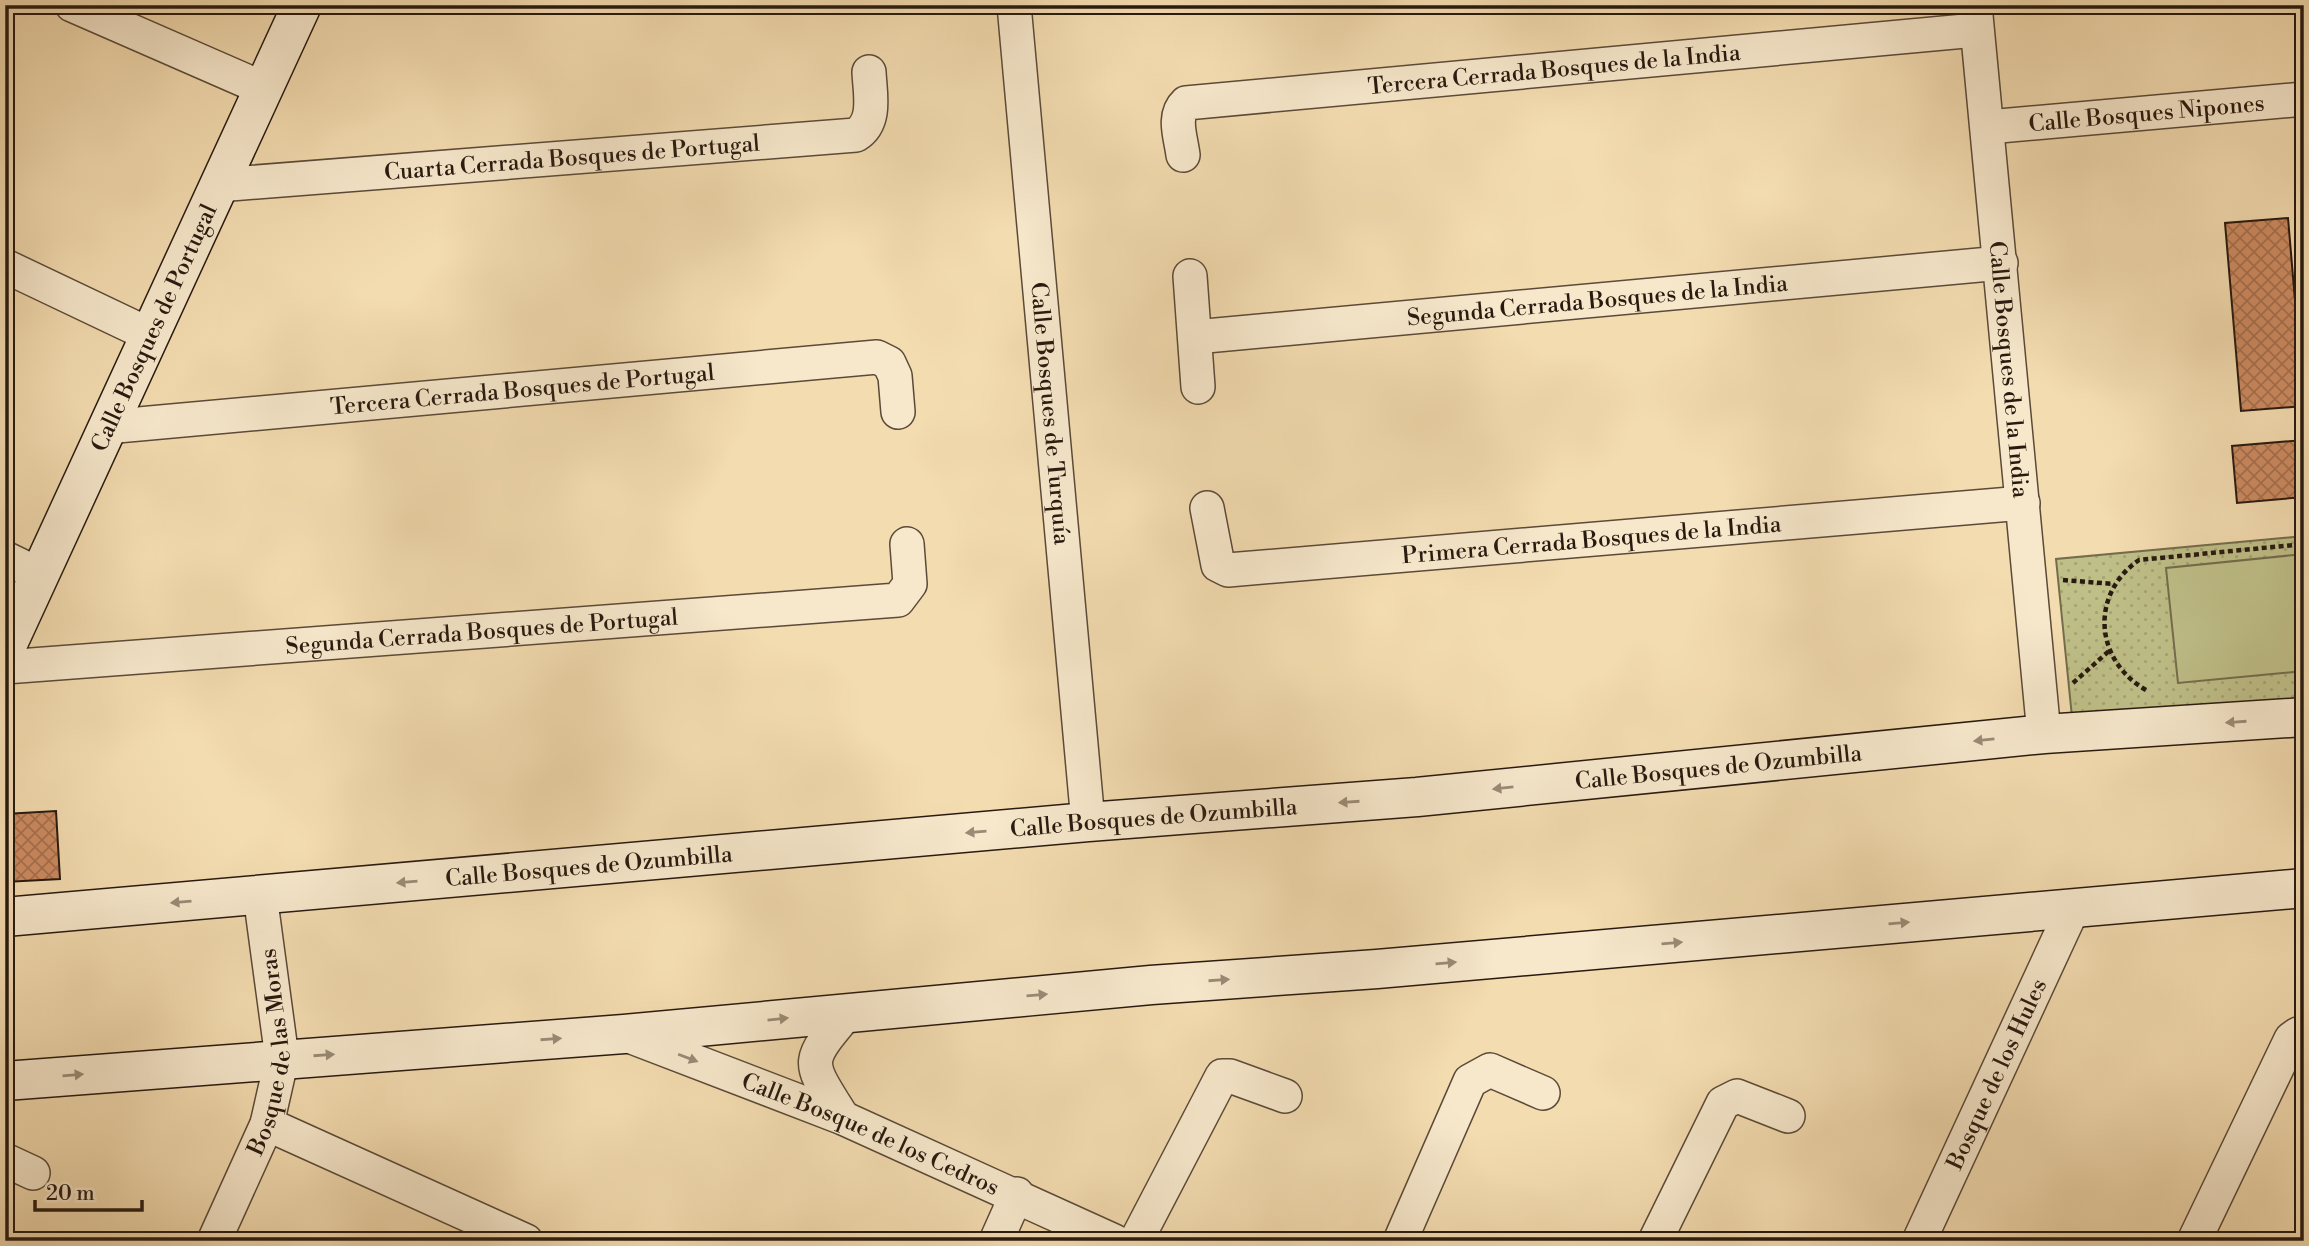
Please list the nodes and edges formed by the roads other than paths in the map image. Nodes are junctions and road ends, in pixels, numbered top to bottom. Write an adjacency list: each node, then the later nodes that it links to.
1 (72, 5): 6 (street)
2 (302, 5): 6 (main road, Calle Bosques de Portugal)
3 (1014, 5): 27 (street, Calle Bosques de Turquía)
4 (1975, 18): 8 (street, Calle Bosques de la India); 9 (street, Tercera Cerrada Bosques de la India)
5 (869, 72): 10 (street, Cuarta Cerrada Bosques de Portugal)
6 (262, 88): 10 (main road, Calle Bosques de Portugal)
7 (2304, 99): 8 (street, Calle Bosques Nipones)
8 (1988, 127): 11 (street, Calle Bosques de la India)
9 (1183, 155)
10 (218, 185): 14 (main road, Calle Bosques de Portugal)
11 (2001, 263): 15 (street, Segunda Cerrada Bosques de la India); 19 (street, Calle Bosques de la India)
12 (5, 266): 14 (street)
13 (1191, 276): 15 (street)
14 (148, 334): 18 (main road, Calle Bosques de Portugal)
15 (1195, 337): 16 (street)
16 (1198, 387)
17 (898, 412): 18 (street, Tercera Cerrada Bosques de Portugal)
18 (106, 428): 22 (main road, Calle Bosques de Portugal)
19 (2023, 503): 20 (street, Primera Cerrada Bosques de la India); 26 (street, Calle Bosques de la India)
20 (1206, 508)
21 (907, 544): 24 (street, Segunda Cerrada Bosques de Portugal)
22 (22, 566): 23 (main road, Calle Bosques de Portugal)
23 (5, 650)
24 (5, 667)
25 (2304, 717): 26 (main road, Calle Bosques de Ozumbilla, one-way to 26)
26 (2044, 734): 27 (main road, Calle Bosques de Ozumbilla, one-way to 27)
27 (1088, 822): 29 (main road, Calle Bosques de Ozumbilla, one-way to 29)
28 (2304, 888): 30 (main road)
29 (260, 895): 31 (main road, Calle Bosques de Ozumbilla, one-way to 31); 35 (street, Bosque de las Moras)
30 (2073, 908): 32 (main road, one-way to 30); 50 (street, Bosque de los Hules)
31 (5, 917)
32 (848, 1012): 33 (main road, one-way to 32); 40 (street)
33 (624, 1034): 35 (main road, one-way to 33); 40 (street, Calle Bosque de los Cedros, one-way to 40)
34 (2304, 1035): 51 (street)
35 (282, 1058): 36 (main road, one-way to 35); 41 (street, Bosque de las Moras)
36 (5, 1081)
37 (1543, 1093): 48 (street)
38 (1284, 1096): 47 (street)
39 (1788, 1116): 49 (street)
40 (843, 1118): 42 (street, Calle Bosque de los Cedros)
41 (267, 1124): 43 (street, Bosque de las Moras); 44 (street)
42 (1017, 1194): 45 (street); 46 (street, Calle Bosque de los Cedros)
43 (214, 1241)
44 (526, 1241)
45 (996, 1241)
46 (1114, 1241)
47 (1136, 1241)
48 (1401, 1241)
49 (1655, 1241)
50 (1919, 1241)
51 (2194, 1241)

